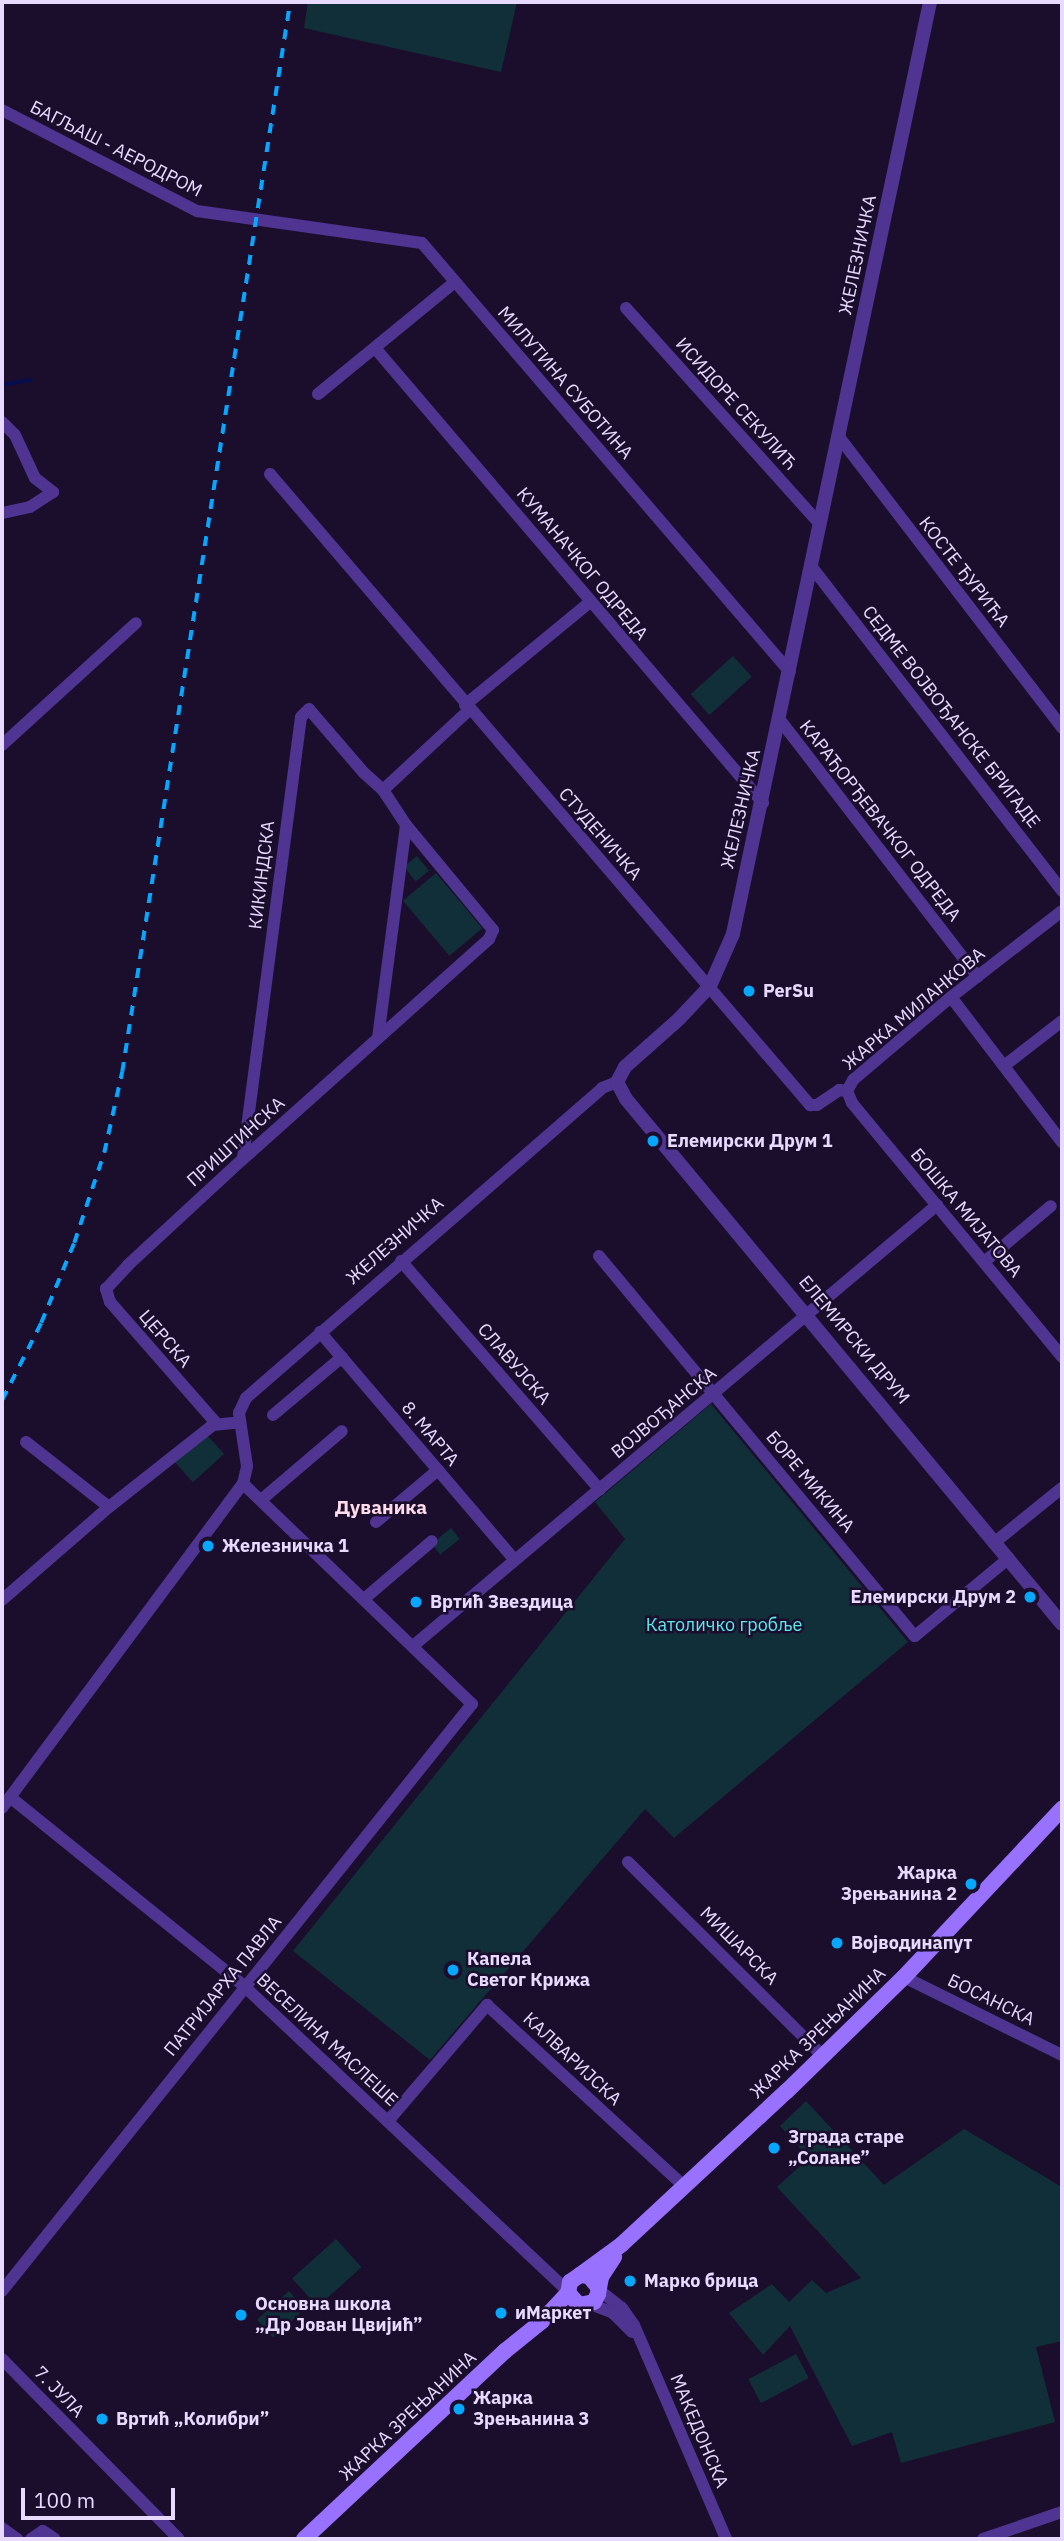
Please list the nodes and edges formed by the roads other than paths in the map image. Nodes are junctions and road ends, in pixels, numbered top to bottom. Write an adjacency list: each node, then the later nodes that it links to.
1 (930, 2): 9 (street, ЖЕЛЕЗНИЧКА)
2 (2, 110): 3 (street, БАГЉАШ - АЕРОДРОМ)
3 (259, 218): 4 (street, МИЛУТИНА СУБОТИНА)
4 (455, 282): 6 (street); 16 (street, МИЛУТИНА СУБОТИНА)
5 (626, 308): 12 (street, ИСИДОРЕ СЕКУЛИЋ)
6 (375, 348): 7 (street); 14 (street, КУМАНАЧКОГ ОДРЕДА)
7 (318, 394)
8 (2, 422): 11 (street)
9 (839, 437): 12 (street, ЖЕЛЕЗНИЧКА); 19 (street, КОСТЕ ЂУРИЋА)
10 (271, 474): 17 (street, СТУДЕНИЧКА)
11 (2, 513)
12 (820, 524): 13 (street, ЖЕЛЕЗНИЧКА)
13 (811, 566): 16 (street, ЖЕЛЕЗНИЧКА); 24 (street, СЕДМЕ ВОЈВОЂАНСКЕ БРИГАДЕ)
14 (591, 601): 17 (street); 22 (street, КУМАНАЧКОГ ОДРЕДА)
15 (136, 623): 20 (street)
16 (790, 672): 18 (street, ЖЕЛЕЗНИЧКА)
17 (467, 707): 21 (street); 27 (street, СТУДЕНИЧКА)
18 (780, 720): 22 (street, ЖЕЛЕЗНИЧКА); 26 (street, КАРАЂОРЂЕВАЧКОГ ОДРЕДА)
19 (1062, 728)
20 (2, 745)
21 (383, 790): 23 (street, ПРИШТИНСКА); 35 (street, КИКИНДСКА)
22 (763, 803): 27 (street, ЖЕЛЕЗНИЧКА)
23 (406, 825): 30 (street); 30 (street, ПРИШТИНСКА)
24 (1062, 891)
25 (1062, 911): 26 (street, ЖАРКА МИЛАНКОВА)
26 (978, 977): 28 (street, ЖАРКА МИЛАНКОВА)
27 (710, 986): 32 (street, ЖЕЛЕЗНИЧКА); 33 (street, ЖАРКА МИЛАНКОВА)
28 (951, 997): 31 (street); 33 (street, ЖАРКА МИЛАНКОВА)
29 (1062, 1021): 31 (street)
30 (378, 1038): 35 (street, ПРИШТИНСКА)
31 (1004, 1066): 34 (street)
32 (617, 1082): 39 (street, ЖЕЛЕЗНИЧКА); 42 (street, ЕЛЕМИРСКИ ДРУМ)
33 (847, 1091): 36 (street, БОШКА МИЈАТОВА)
34 (1062, 1142)
35 (243, 1159): 41 (street, ПРИШТИНСКА)
36 (937, 1205): 40 (street, БОШКА МИЈАТОВА); 42 (street, ВОЈВОЂАНСКА)
37 (1051, 1206): 40 (street)
38 (599, 1256): 46 (street, БОРЕ МИКИНА)
39 (401, 1261): 43 (street, ЖЕЛЕЗНИЧКА); 55 (street, СЛАВУЈСКА)
40 (984, 1262): 45 (street, БОШКА МИЈАТОВА)
41 (118, 1274): 49 (street, ЦЕРСКА)
42 (808, 1314): 46 (street, ВОЈВОЂАНСКА); 60 (street, ЕЛЕМИРСКИ ДРУМ)
43 (320, 1332): 44 (street, 8. МАРТА); 48 (street, ЖЕЛЕЗНИЧКА)
44 (342, 1357): 47 (street); 52 (street, 8. МАРТА)
45 (1062, 1357)
46 (714, 1395): 55 (street, ВОЈВОЂАНСКА); 61 (street, БОРЕ МИКИНА)
47 (273, 1415)
48 (240, 1422): 49 (street); 53 (street)
49 (216, 1423): 57 (street)
50 (342, 1431): 56 (street)
51 (26, 1442): 57 (street)
52 (438, 1470): 58 (street); 62 (street, 8. МАРТА)
53 (243, 1484): 56 (street); 67 (street)
54 (1062, 1488): 60 (street)
55 (600, 1490): 62 (street, ВОЈВОЂАНСКА)
56 (261, 1500): 63 (street)
57 (109, 1507): 64 (street)
58 (376, 1522)
59 (432, 1541): 63 (street)
60 (995, 1542): 61 (street, ЕЛЕМИРСКИ ДРУМ)
61 (1009, 1558): 65 (street, ЕЛЕМИРСКИ ДРУМ)
62 (514, 1559): 66 (street, ВОЈВОЂАНСКА)
63 (364, 1599): 66 (street)
64 (2, 1600)
65 (1062, 1624)
66 (413, 1646): 71 (street, ПАТРИЈАРХА ПАВЛА)
67 (6, 1803): 71 (street, ВЕСЕЛИНА МАСЛЕШЕ)
68 (1062, 1809): 70 (main road, ЖАРКА ЗРЕЊАНИНА)
69 (628, 1862): 73 (street, МИШАРСКА)
70 (904, 1977): 72 (street, БОСАНСКА); 73 (main road, ЖАРКА ЗРЕЊАНИНА)
71 (244, 1986): 74 (street, ВЕСЕЛИНА МАСЛЕШЕ); 78 (street, ПАТРИЈАРХА ПАВЛА)
72 (1062, 2055)
73 (823, 2056): 75 (main road, ЖАРКА ЗРЕЊАНИНА)
74 (388, 2121): 75 (street, КАЛВАРИЈСКА); 77 (street, ВЕСЕЛИНА МАСЛЕШЕ)
75 (684, 2186): 76 (main road, ЖАРКА ЗРЕЊАНИНА)
76 (621, 2245): 77 (main road, ЖАРКА ЗРЕЊАНИНА); 79 (main road, ЖАРКА ЗРЕЊАНИНА)
77 (572, 2284): 79 (main road); 79 (main road); 80 (main road, ЖАРКА ЗРЕЊАНИНА)
78 (2, 2291)
79 (593, 2297): 80 (main road, ЖАРКА ЗРЕЊАНИНА); 89 (street, МАКЕДОНСКА)
80 (541, 2322): 88 (main road, ЖАРКА ЗРЕЊАНИНА)
81 (2, 2359): 87 (street, 7. ЈУЛА)
82 (1062, 2512): 90 (street)
83 (2, 2528): 84 (street)
84 (17, 2539)
85 (31, 2539): 86 (street)
86 (55, 2539)
87 (179, 2539)
88 (303, 2539)
89 (726, 2539)
90 (982, 2539)

